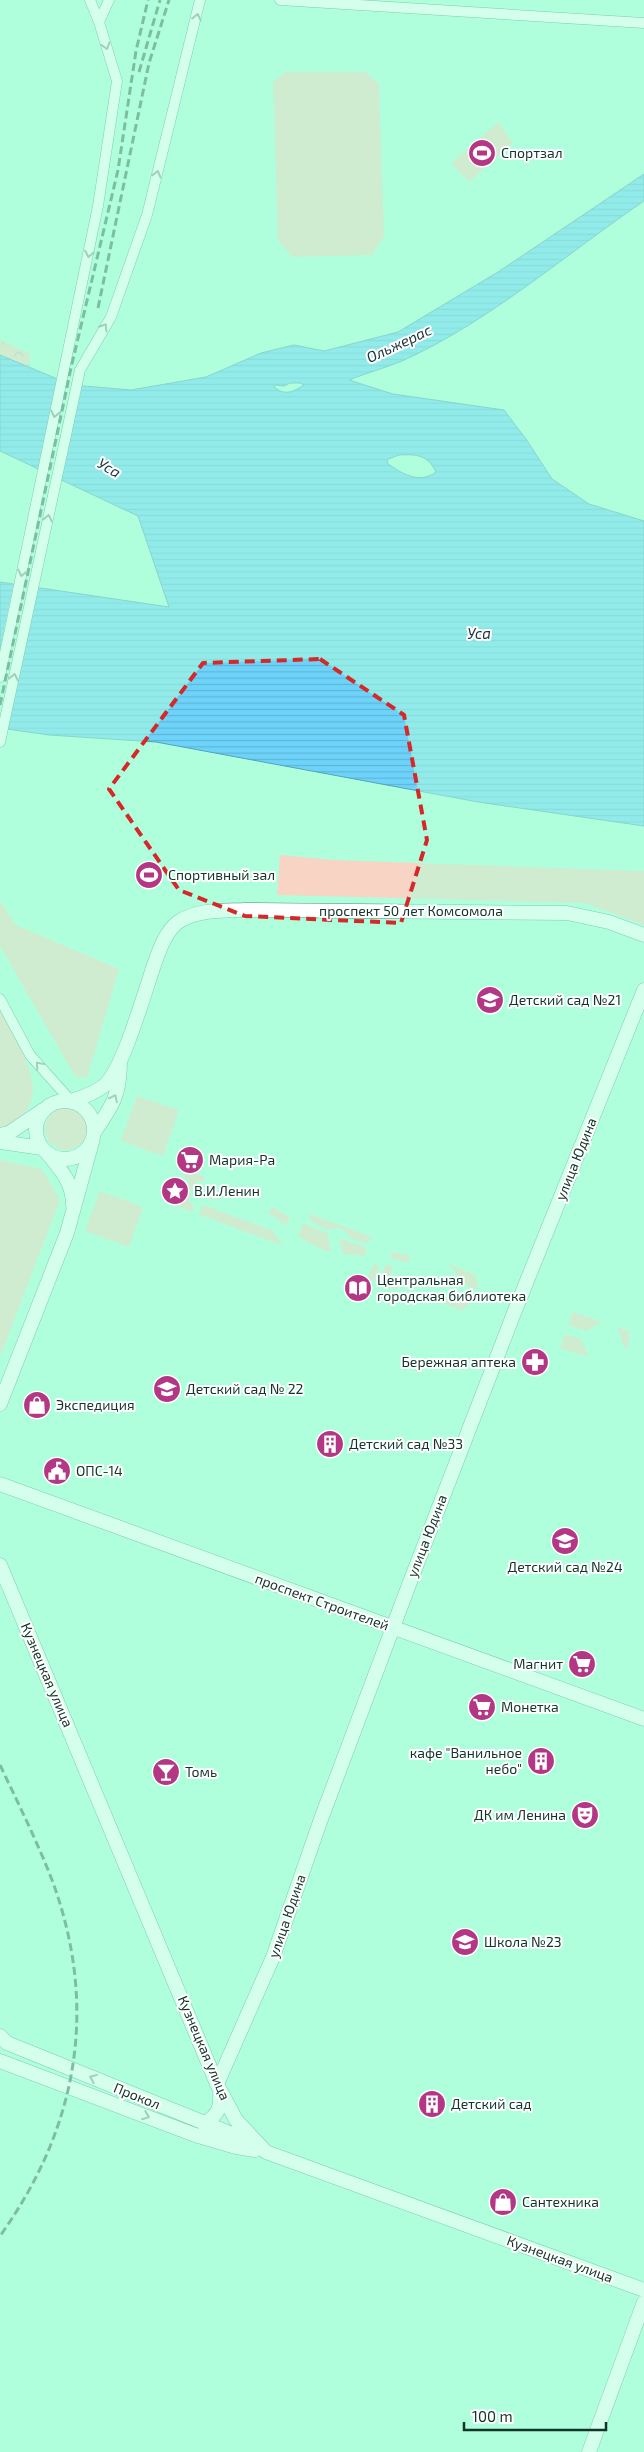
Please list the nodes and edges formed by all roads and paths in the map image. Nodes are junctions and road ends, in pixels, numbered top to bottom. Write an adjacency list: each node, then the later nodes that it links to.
1 (90, 0): 5 (street)
2 (109, 0): 5 (street)
3 (200, 0): 8 (street, one-way to 3)
4 (280, 0): 6 (street)
5 (99, 22): 7 (street, one-way to 7)
6 (644, 23)
7 (0, 677)
8 (0, 742)
9 (644, 935): 12 (main road, проспект 50 лет Комсомола)
10 (644, 990): 23 (main road, улица Юдина)
11 (0, 999): 13 (street, one-way to 11)
12 (120, 1061): 13 (main road); 16 (main road, one-way to 12)
13 (71, 1101): 14 (main road); 16 (main road)
14 (46, 1108): 15 (main road); 18 (main road)
15 (0, 1135)
16 (93, 1137): 18 (main road); 19 (main road)
17 (0, 1142): 18 (main road)
18 (45, 1151): 19 (main road)
19 (74, 1213): 20 (main road)
20 (0, 1404)
21 (0, 1484): 23 (main road, проспект Строителей)
22 (0, 1565): 27 (main road, Кузнецкая улица)
23 (392, 1628): 24 (main road, проспект Строителей); 27 (main road, улица Юдина)
24 (644, 1719)
25 (2, 2041): 28 (main road, Прокол, one-way to 25)
26 (0, 2061): 29 (main road, one-way to 29)
27 (219, 2087): 28 (main road); 29 (main road, Кузнецкая улица)
28 (204, 2124): 29 (main road, Прокол)
29 (266, 2152): 30 (main road, Кузнецкая улица)
30 (644, 2290)
31 (644, 2302): 32 (main road)
32 (589, 2452)

